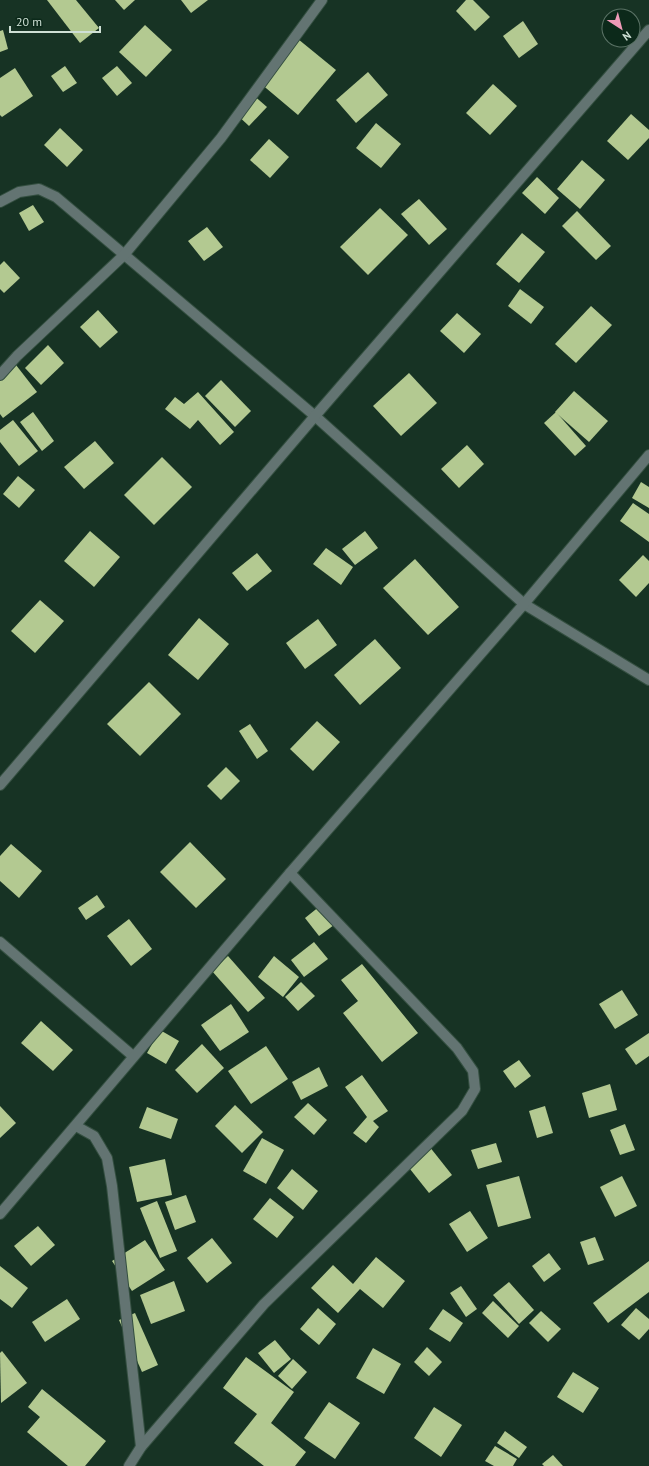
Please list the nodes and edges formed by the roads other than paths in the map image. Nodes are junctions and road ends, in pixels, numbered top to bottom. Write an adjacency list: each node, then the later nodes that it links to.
1 (322, 0): 4 (street)
2 (649, 30): 6 (street)
3 (0, 202): 4 (street)
4 (124, 255): 5 (street); 6 (street)
5 (0, 375)
6 (315, 416): 8 (street); 10 (street)
7 (649, 455): 8 (street)
8 (524, 604): 9 (street); 11 (street)
9 (649, 680)
10 (0, 785)
11 (290, 873): 13 (street); 16 (street)
12 (0, 942): 13 (street)
13 (133, 1056): 14 (street)
14 (76, 1126): 15 (street); 16 (street)
15 (0, 1214)
16 (141, 1446): 17 (street)
17 (129, 1466)

